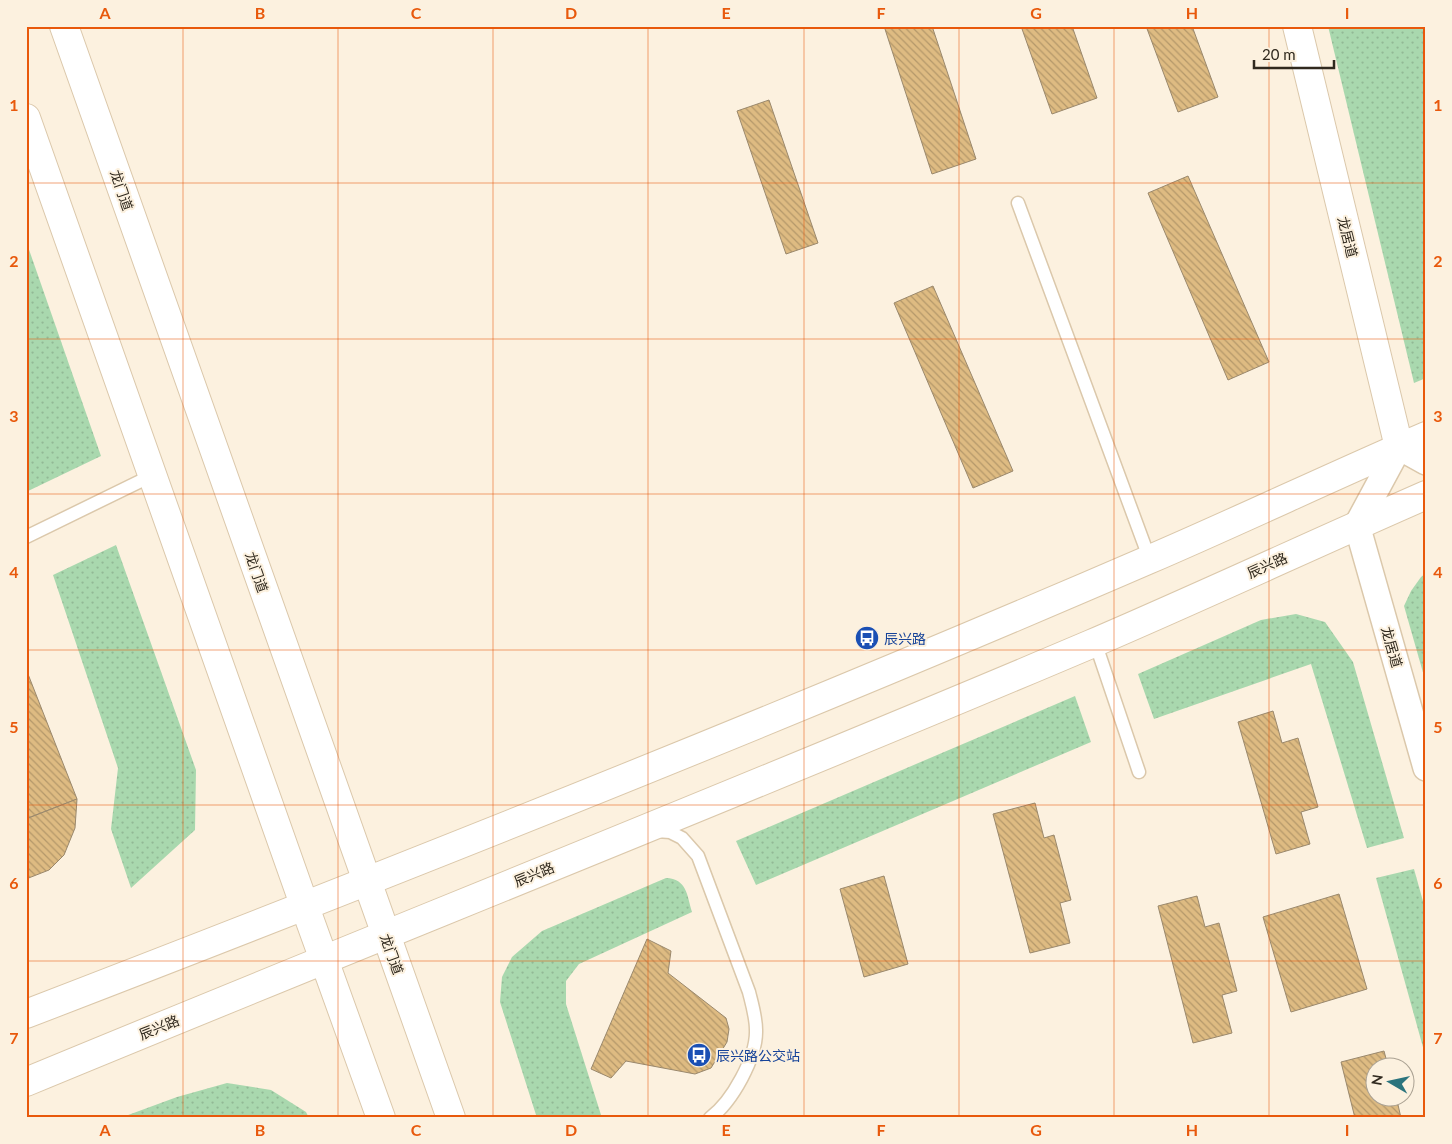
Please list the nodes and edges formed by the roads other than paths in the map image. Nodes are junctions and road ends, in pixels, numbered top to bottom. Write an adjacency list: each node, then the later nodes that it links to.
1 (64, 26): 17 (main road, 龙门道)
2 (1297, 26): 6 (main road, 龙居道)
3 (26, 118): 8 (main road)
4 (1018, 203): 12 (lane)
5 (1426, 436): 6 (main road)
6 (1399, 447): 7 (street); 10 (street); 12 (main road)
7 (1426, 462)
8 (153, 475): 11 (lane); 18 (main road)
9 (1426, 495): 10 (main road, 辰兴路)
10 (1357, 525): 13 (main road, 辰兴路); 14 (street, 龙居道)
11 (26, 537)
12 (1150, 560): 17 (main road)
13 (1095, 642): 15 (lane); 16 (main road, 辰兴路)
14 (1426, 768)
15 (1139, 772)
16 (638, 831): 19 (main road, 辰兴路); 25 (lane)
17 (366, 881): 18 (main road); 19 (main road, 龙门道)
18 (305, 907): 20 (main road); 21 (main road)
19 (385, 935): 20 (main road, 辰兴路); 24 (main road, 龙门道)
20 (323, 959): 22 (main road, 辰兴路); 23 (main road)
21 (26, 1014)
22 (26, 1082)
23 (382, 1118)
24 (451, 1118)
25 (710, 1118)

